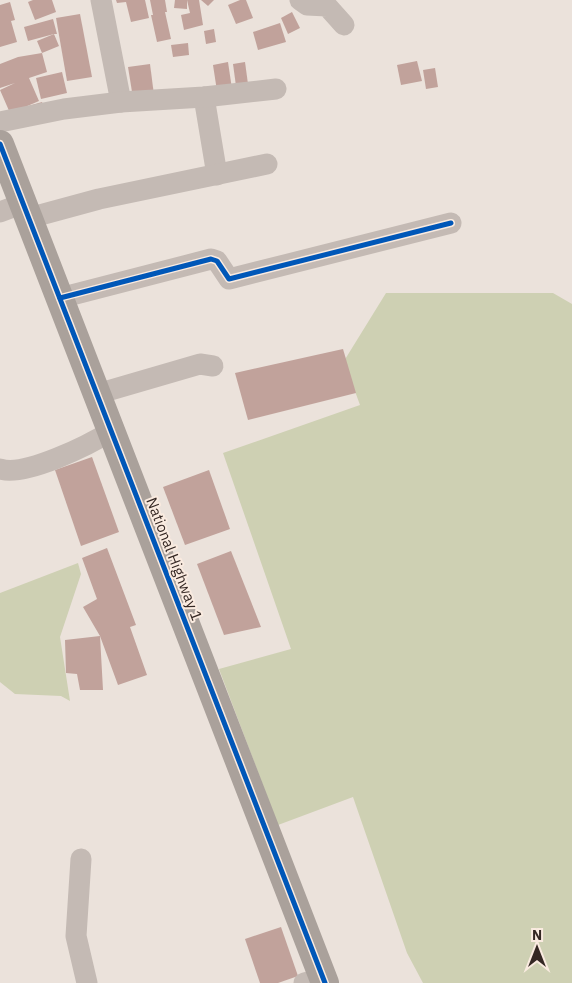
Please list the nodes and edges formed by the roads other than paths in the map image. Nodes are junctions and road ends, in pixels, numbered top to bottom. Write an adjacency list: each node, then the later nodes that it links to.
1 (101, 0): 6 (street)
2 (300, 0): 3 (street)
3 (344, 25)
4 (276, 89): 5 (street)
5 (204, 97): 6 (street); 10 (street)
6 (121, 102): 7 (street)
7 (0, 122)
8 (0, 144): 11 (highway, National Highway 1)
9 (267, 164): 10 (street)
10 (217, 175): 11 (street)
11 (18, 211): 13 (highway, National Highway 1)
12 (451, 223): 13 (street)
13 (60, 298): 15 (highway, National Highway 1)
14 (213, 366): 15 (street)
15 (97, 394): 16 (highway, National Highway 1)
16 (111, 431): 17 (street); 19 (highway, National Highway 1)
17 (0, 469)
18 (81, 860): 20 (street)
19 (317, 981)
20 (87, 983)

